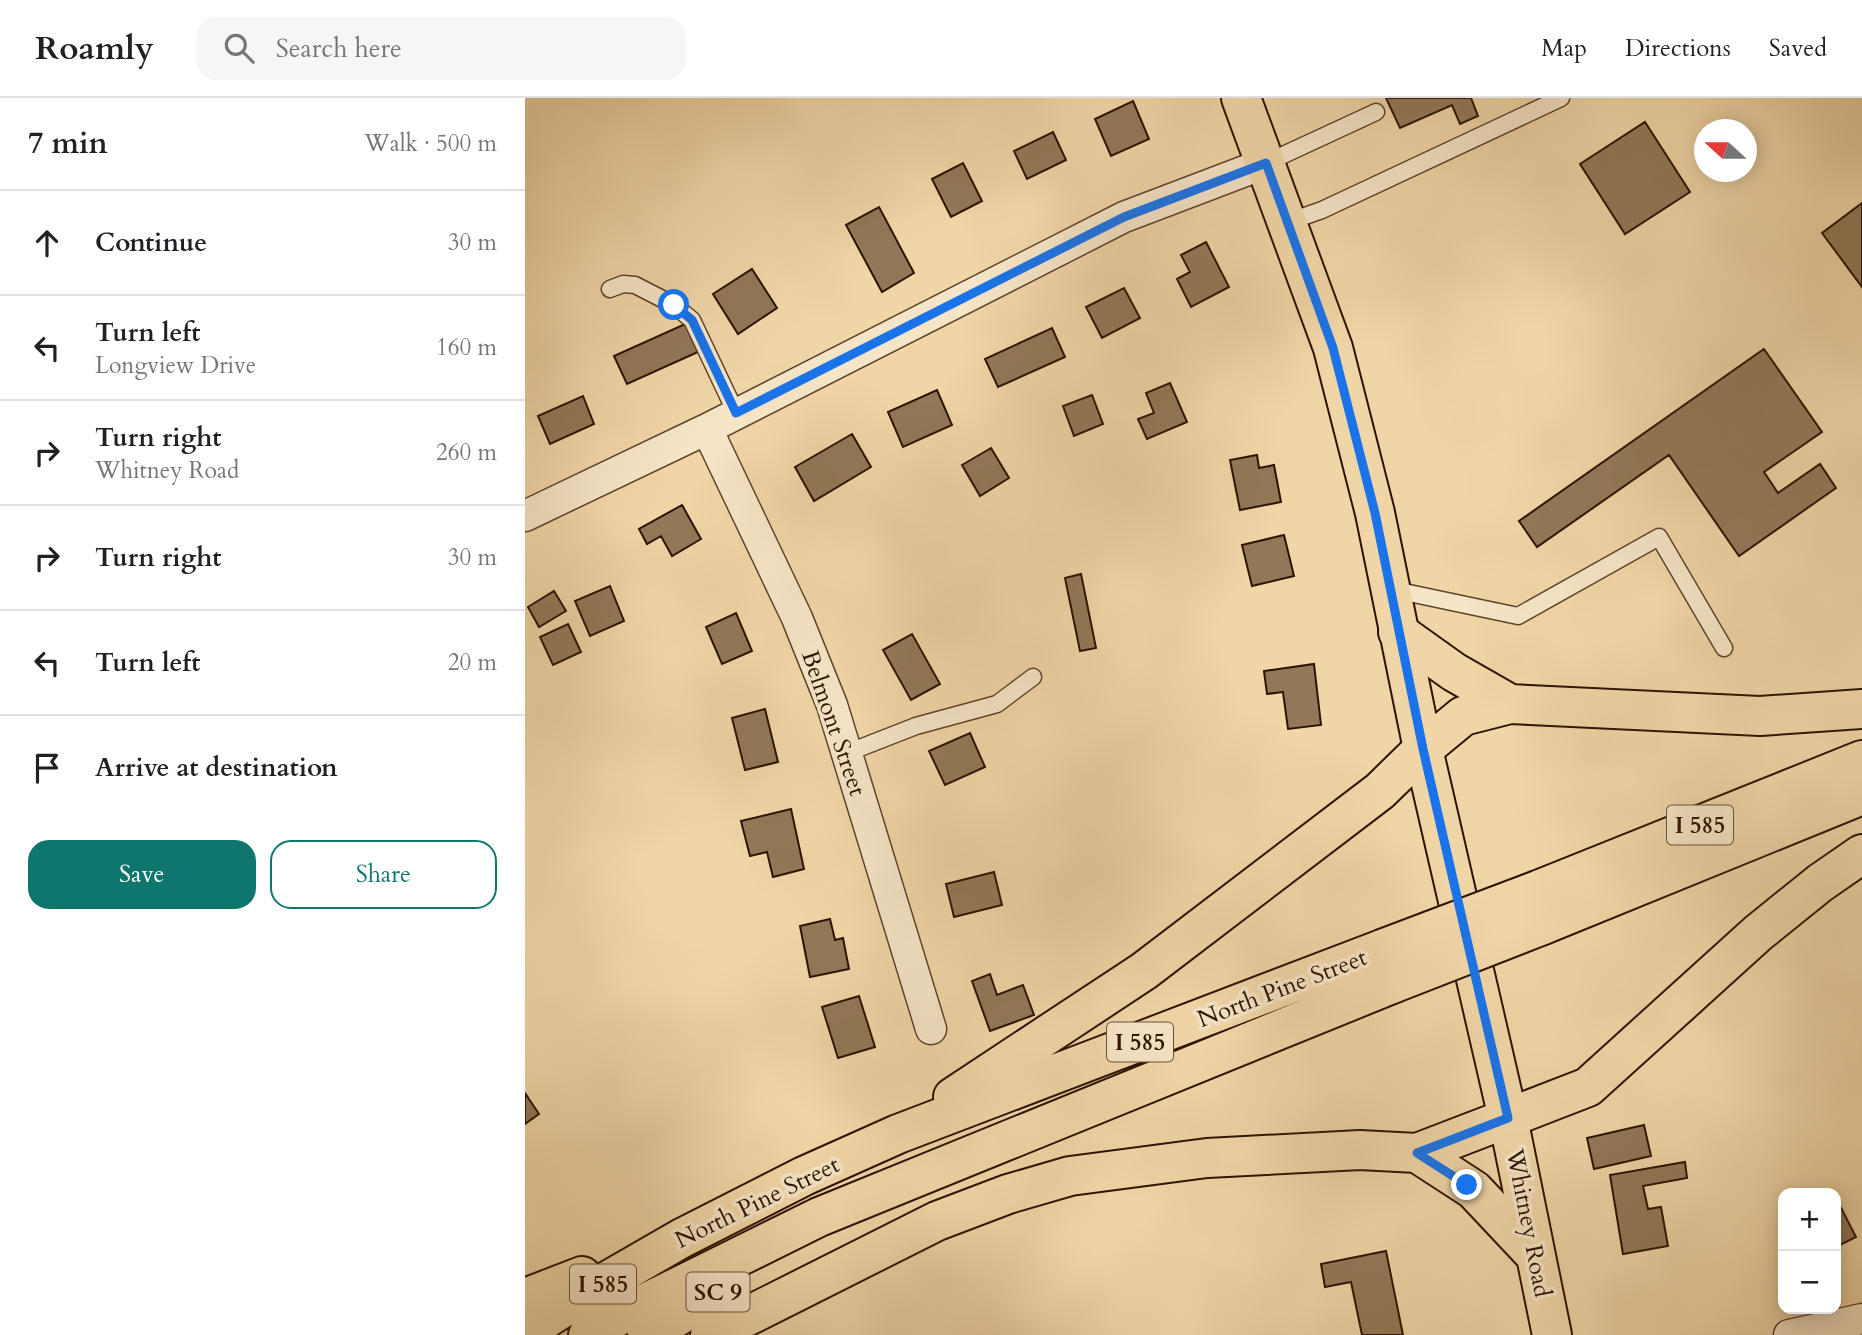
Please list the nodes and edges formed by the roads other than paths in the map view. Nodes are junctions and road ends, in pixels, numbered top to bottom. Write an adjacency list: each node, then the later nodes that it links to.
1 (1241, 98): 4 (main road, Whitney Road)
2 (1557, 99): 5 (lane)
3 (1375, 112): 4 (lane)
4 (1266, 163): 5 (main road, Whitney Road); 7 (street)
5 (1288, 222): 10 (main road, Whitney Road)
6 (610, 289): 7 (lane)
7 (736, 413): 8 (street)
8 (707, 429): 9 (street); 17 (street, Belmont Street)
9 (525, 516)
10 (1390, 589): 11 (main road, Whitney Road); 12 (lane)
11 (1398, 632): 14 (main road); 16 (main road, Whitney Road)
12 (1724, 648)
13 (1033, 677): 17 (lane)
14 (1510, 704): 15 (main road); 16 (main road)
15 (1862, 709)
16 (1423, 749): 24 (main road, Whitney Road); 25 (main road)
17 (847, 752): 23 (street, Belmont Street)
18 (1862, 760): 21 (main road, North Pine Street / I 585)
19 (1862, 795): 21 (main road, North Pine Street / I 585)
20 (1862, 854): 24 (main road)
21 (1540, 907): 22 (main road, North Pine Street / I 585, bridge)
22 (1387, 967): 25 (main road, North Pine Street / I 585); 27 (main road, North Pine Street / I 585)
23 (932, 1029)
24 (1508, 1118): 26 (main road); 29 (main road, Whitney Road)
25 (898, 1135): 28 (main road, North Pine Street / I 585)
26 (1417, 1153): 29 (main road); 35 (main road)
27 (781, 1237): 33 (main road, North Pine Street / I 585); 34 (main road, SC 9)
28 (682, 1238): 30 (main road, SC 9); 32 (main road, North Pine Street / I 585)
29 (1536, 1256): 36 (main road, Whitney Road)
30 (525, 1298)
31 (1862, 1319): 37 (street)
32 (525, 1332)
33 (588, 1335)
34 (647, 1335)
35 (710, 1335)
36 (1552, 1335)
37 (1789, 1335)

